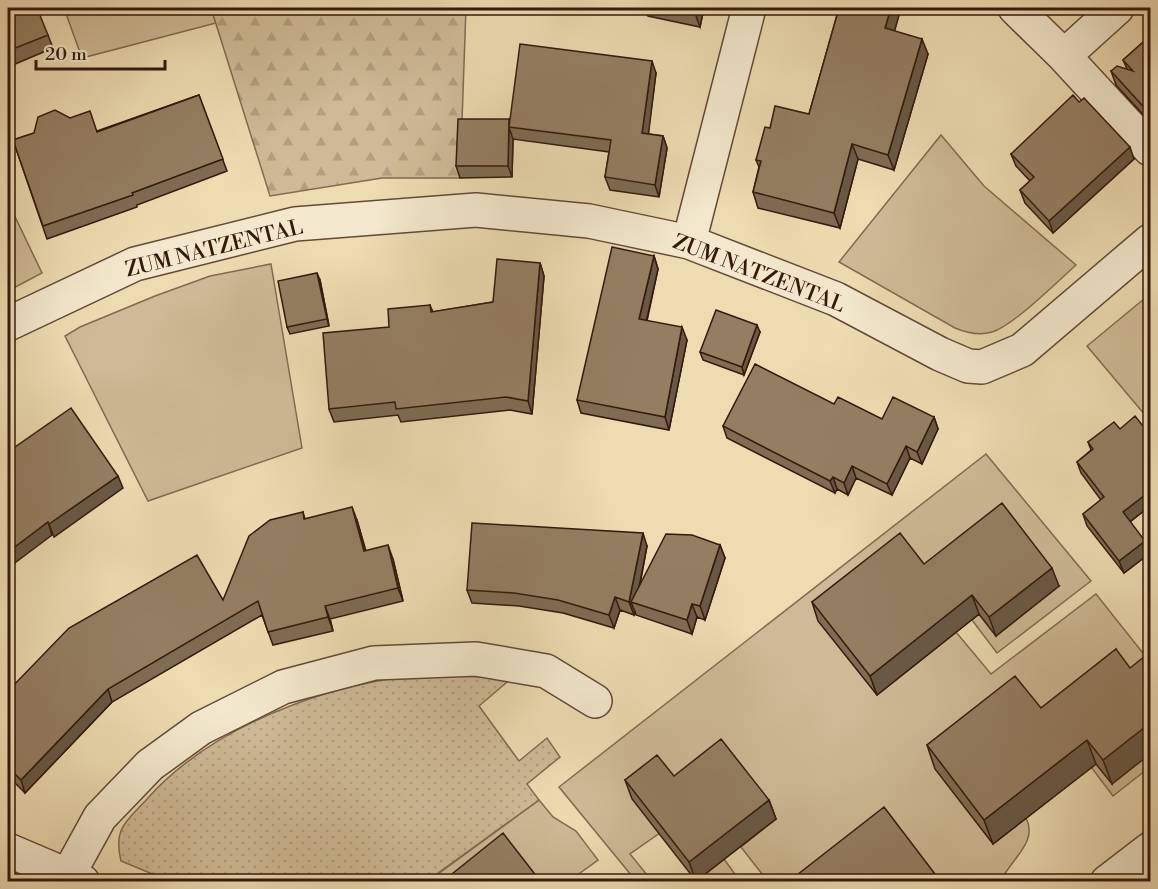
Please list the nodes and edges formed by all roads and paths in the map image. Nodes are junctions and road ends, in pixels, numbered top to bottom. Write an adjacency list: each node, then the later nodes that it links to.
1 (749, 8): 6 (street)
2 (1015, 8): 4 (street)
3 (1117, 8): 4 (street)
4 (1064, 56): 5 (street)
5 (1150, 149)
6 (688, 242): 7 (street, ZUM NATZENTAL); 8 (street, ZUM NATZENTAL)
7 (1150, 242)
8 (8, 324)
9 (595, 701): 12 (street)
10 (1150, 849): 13 (street)
11 (8, 850): 12 (street)
12 (75, 878)
13 (1107, 882)

